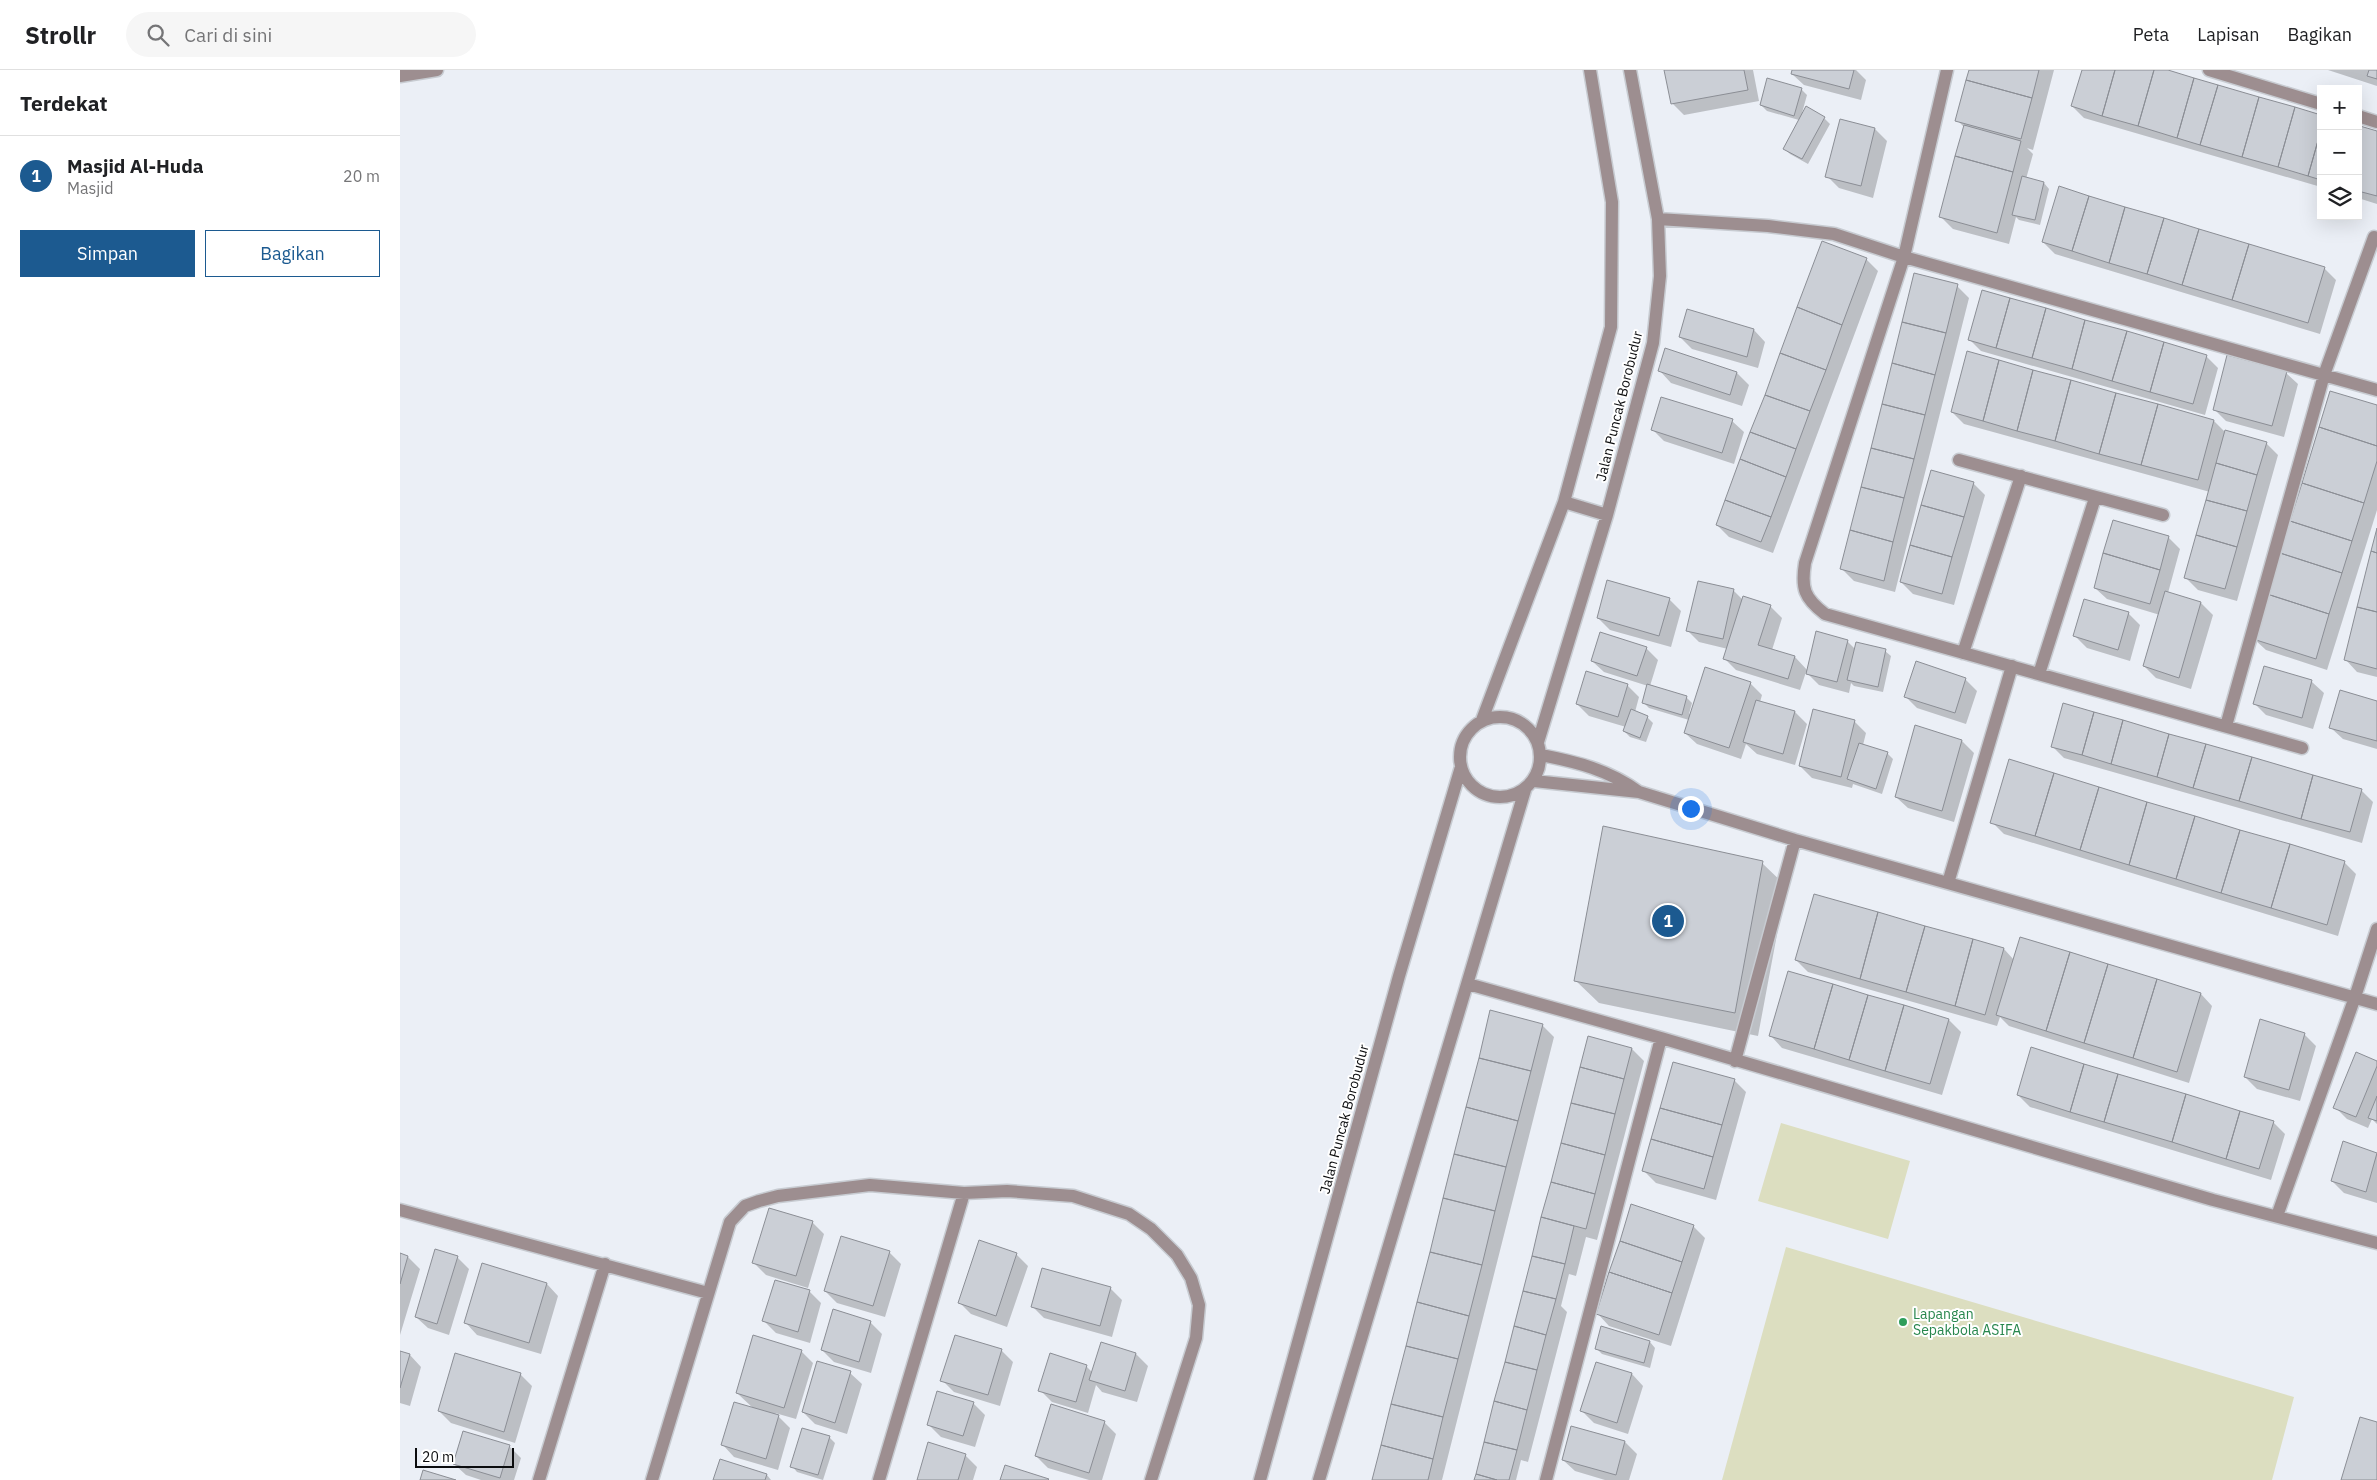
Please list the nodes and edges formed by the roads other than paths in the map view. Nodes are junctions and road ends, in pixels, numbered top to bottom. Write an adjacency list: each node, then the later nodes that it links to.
1 (437, 70): 6 (street)
2 (1590, 70): 18 (street, Jalan Puncak Borobudur)
3 (1630, 70): 10 (street, Jalan Puncak Borobudur)
4 (1947, 70): 12 (street)
5 (2209, 70): 7 (street)
6 (400, 76)
7 (2317, 103)
8 (2362, 117): 9 (street)
9 (2377, 122)
10 (1658, 219): 12 (street); 19 (street, Jalan Puncak Borobudur)
11 (2374, 237): 13 (street)
12 (1904, 257): 13 (street); 21 (street)
13 (2324, 375): 14 (street); 25 (street)
14 (2377, 390)
15 (1959, 460): 16 (street)
16 (2021, 476): 17 (street); 21 (street)
17 (2095, 498): 20 (street); 23 (street)
18 (1564, 502): 19 (street); 24 (street, Jalan Puncak Borobudur)
19 (1607, 515): 26 (street, Jalan Puncak Borobudur)
20 (2163, 515)
21 (1963, 653): 22 (street)
22 (2012, 666): 23 (street); 32 (street)
23 (2039, 674): 25 (street)
24 (1482, 720): 26 (street); 28 (street)
25 (2226, 726): 27 (street)
26 (1539, 748): 29 (street); 30 (street)
27 (2302, 748)
28 (1461, 767): 29 (street); 49 (street, Jalan Puncak Borobudur)
29 (1529, 785): 30 (street); 34 (street)
30 (1639, 792): 31 (street)
31 (1795, 840): 32 (street); 38 (street)
32 (1948, 883): 35 (street)
33 (2377, 929): 35 (street)
34 (1468, 984): 37 (street); 50 (street)
35 (2355, 998): 36 (street); 41 (street)
36 (2377, 1004)
37 (1660, 1038): 38 (street); 51 (street)
38 (1735, 1061): 41 (street)
39 (964, 1193): 44 (street); 47 (street); 48 (street)
40 (400, 1210): 43 (street)
41 (2277, 1216): 42 (street)
42 (2377, 1243)
43 (605, 1264): 44 (street); 45 (street)
44 (708, 1293): 46 (street)
45 (539, 1480)
46 (652, 1480)
47 (879, 1480)
48 (1151, 1480)
49 (1260, 1480)
50 (1319, 1480)
51 (1546, 1480)

